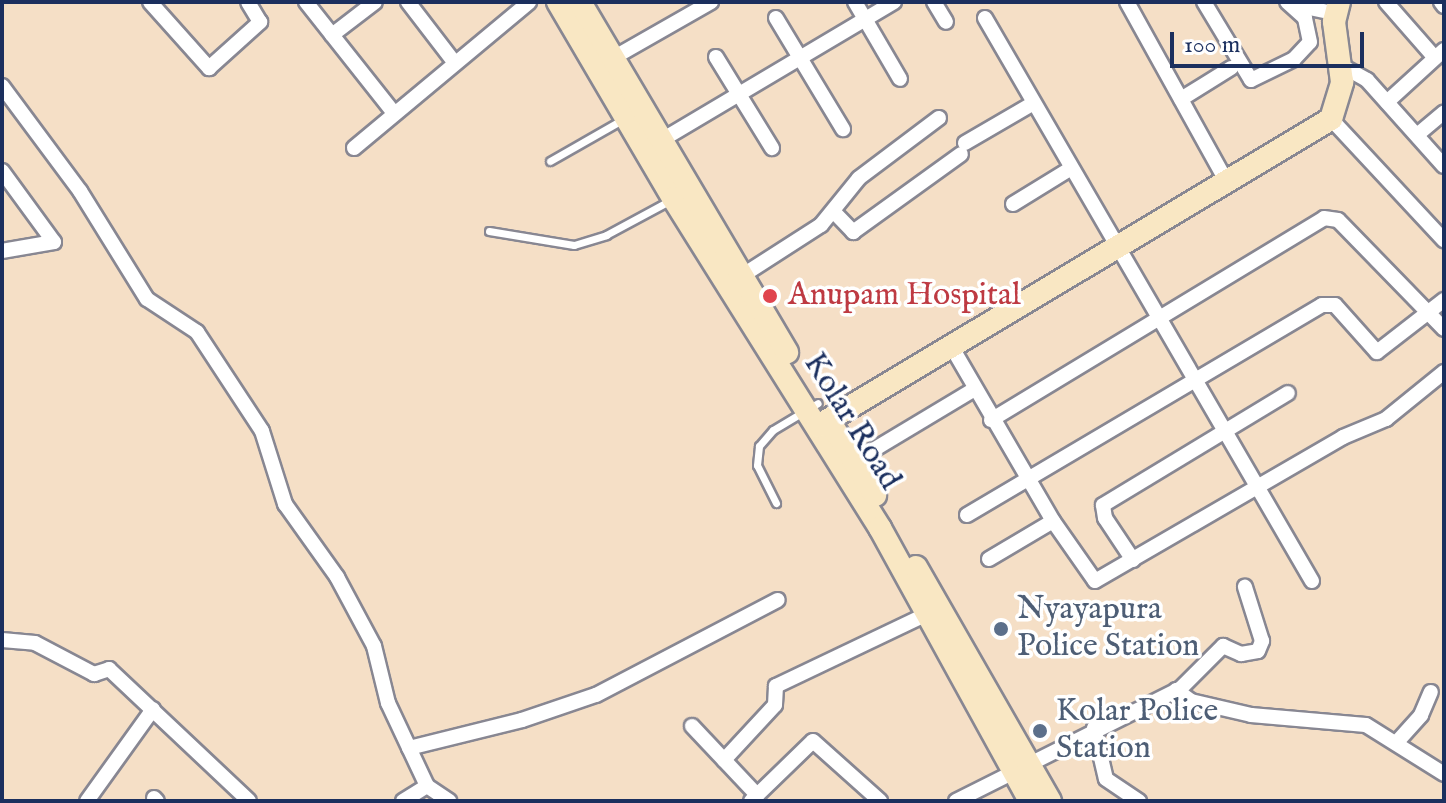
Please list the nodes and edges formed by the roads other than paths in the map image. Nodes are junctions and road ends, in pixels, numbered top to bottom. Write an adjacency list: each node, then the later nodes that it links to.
1 (150, 2): 2 (street)
2 (248, 2)
3 (306, 2): 22 (street)
4 (375, 2): 22 (street)
5 (408, 2): 27 (street)
6 (529, 2): 27 (street)
7 (558, 2): 38 (main road, Kolar Road)
8 (580, 2): 26 (main road, Kolar Road)
9 (711, 2): 26 (street)
10 (855, 2): 20 (street)
11 (894, 2): 20 (street)
12 (934, 2): 21 (street)
13 (1127, 2): 33 (street)
14 (1204, 2): 16 (street)
15 (1386, 2): 23 (street)
16 (1295, 5): 17 (street)
17 (1337, 8): 28 (main road)
18 (776, 18): 25 (street)
19 (985, 18): 35 (street)
20 (865, 20): 25 (street); 30 (street)
21 (946, 22)
22 (332, 35): 37 (street)
23 (1439, 54): 34 (street)
24 (716, 57): 32 (street)
25 (800, 57): 32 (street); 41 (street)
26 (613, 58): 43 (main road, Kolar Road)
27 (454, 62): 37 (street)
28 (1342, 66): 34 (street); 40 (main road)
29 (1231, 68): 33 (street)
30 (900, 79)
31 (2, 86): 91 (street)
32 (738, 95): 43 (street); 45 (street)
33 (1181, 99): 50 (street)
34 (1387, 102): 42 (street)
35 (1032, 104): 48 (street); 53 (street)
36 (1444, 112): 42 (street)
37 (394, 113): 44 (street)
38 (627, 117): 43 (main road, Kolar Road); 46 (lane)
39 (939, 118): 53 (street)
40 (1331, 119): 50 (main road); 55 (street)
41 (843, 129)
42 (1417, 135): 47 (street)
43 (653, 146): 51 (main road, Kolar Road)
44 (354, 148)
45 (772, 148)
46 (550, 161)
47 (1444, 166)
48 (1070, 169): 52 (street); 56 (street)
49 (2, 171): 57 (street)
50 (1228, 184): 56 (main road)
51 (682, 194): 54 (lane); 58 (main road, Kolar Road)
52 (1013, 204)
53 (834, 212): 58 (street)
54 (489, 231)
55 (1444, 240)
56 (1118, 248): 61 (street); 63 (main road)
57 (2, 251)
58 (734, 281): 68 (main road, Kolar Road)
59 (1444, 300): 60 (street)
60 (1428, 313): 61 (street); 62 (street); 65 (street)
61 (1157, 318): 65 (street); 69 (street)
62 (1444, 329)
63 (950, 344): 66 (street); 68 (main road)
64 (1444, 372): 73 (street)
65 (1194, 382): 70 (street); 72 (street)
66 (975, 389): 69 (street); 71 (street)
67 (1288, 393): 70 (street)
68 (817, 415): 71 (main road, Kolar Road); 74 (lane); 82 (main road, Kolar Road)
69 (991, 420): 72 (street)
70 (1224, 429): 73 (street); 78 (street)
71 (855, 461): 83 (main road, Kolar Road)
72 (1030, 481): 75 (street); 76 (street)
73 (1261, 486): 78 (street); 79 (street)
74 (776, 503)
75 (967, 515)
76 (1053, 521): 77 (street); 78 (street)
77 (989, 559)
78 (1133, 560)
79 (1312, 581)
80 (1245, 587): 85 (street)
81 (778, 600): 91 (street)
82 (925, 615): 83 (main road, Kolar Road); 92 (street)
83 (948, 639): 93 (main road, Kolar Road)
84 (2, 640): 87 (street)
85 (1176, 690): 89 (street); 90 (street)
86 (1431, 692): 90 (street)
87 (153, 709): 97 (street); 98 (street)
88 (692, 726): 92 (street)
89 (1094, 728): 93 (street); 105 (street)
90 (1397, 742): 94 (street)
91 (409, 748): 95 (street)
92 (724, 760): 96 (street)
93 (1019, 765): 102 (street); 103 (main road, Kolar Road); 104 (main road, Kolar Road)
94 (1443, 773)
95 (427, 786): 99 (street); 100 (street)
96 (754, 798): 101 (street)
97 (87, 801)
98 (249, 801)
99 (403, 801)
100 (449, 801)
101 (880, 801)
102 (956, 801)
103 (1030, 801)
104 (1050, 801)
105 (1139, 801)

